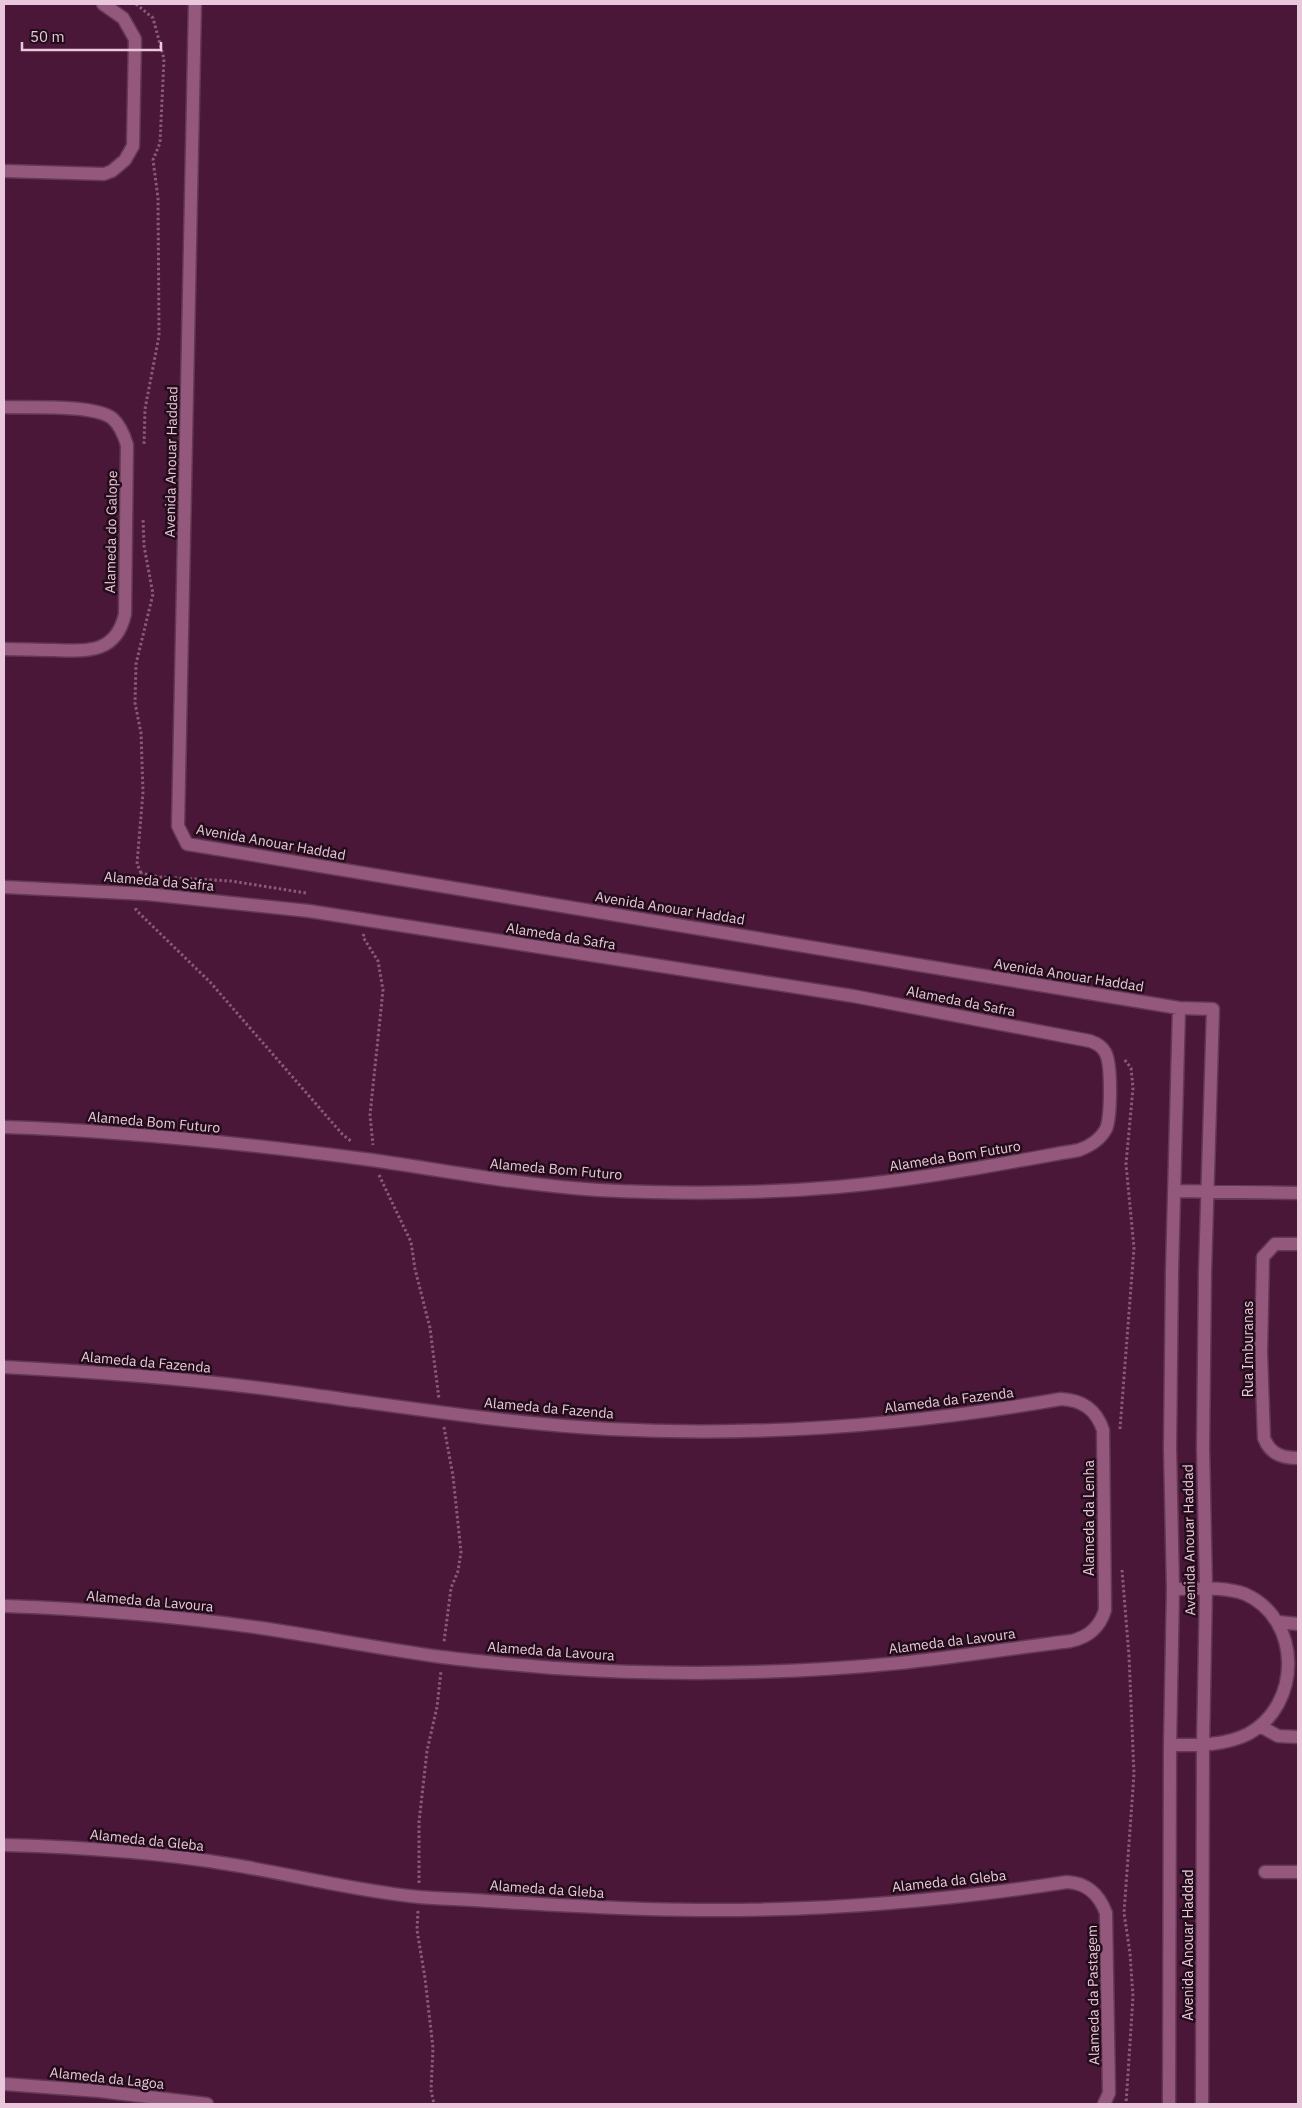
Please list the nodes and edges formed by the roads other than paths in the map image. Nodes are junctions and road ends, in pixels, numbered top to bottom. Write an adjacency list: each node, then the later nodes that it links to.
1 (103, 4): 3 (street)
2 (195, 4): 7 (street, Avenida Anouar Haddad)
3 (4, 171)
4 (4, 407): 5 (street, Alameda do Galope)
5 (4, 649)
6 (4, 886): 9 (street, Alameda da Safra)
7 (1179, 1008): 10 (street, Avenida Anouar Haddad); 11 (street, Avenida Anouar Haddad)
8 (4, 1127): 9 (street, Alameda Bom Futuro)
9 (1100, 1136)
10 (1175, 1191): 11 (street); 17 (street, Avenida Anouar Haddad)
11 (1208, 1192): 12 (street); 18 (street, Avenida Anouar Haddad)
12 (1298, 1193)
13 (1298, 1244): 16 (street, Rua Imburanas)
14 (4, 1367): 15 (street, Alameda da Fazenda)
15 (1090, 1408): 22 (street, Alameda da Lenha)
16 (1298, 1458)
17 (1173, 1589): 18 (street); 26 (street, Avenida Anouar Haddad)
18 (1206, 1589): 20 (street); 27 (street, Avenida Anouar Haddad)
19 (4, 1606): 22 (street, Alameda da Lavoura)
20 (1279, 1622): 21 (street); 23 (street)
21 (1298, 1624)
22 (1095, 1629)
23 (1295, 1663): 24 (street)
24 (1260, 1726): 25 (street); 27 (street)
25 (1298, 1738)
26 (1170, 1745): 27 (street); 35 (street, Avenida Anouar Haddad)
27 (1203, 1745): 36 (street, Avenida Anouar Haddad)
28 (4, 1845): 31 (street, Alameda da Gleba)
29 (1265, 1872): 30 (street)
30 (1298, 1872)
31 (1090, 1889): 34 (street, Alameda da Pastagem)
32 (4, 2084): 33 (street, Alameda da Lagoa)
33 (207, 2104)
34 (1104, 2104)
35 (1169, 2104)
36 (1202, 2104)

